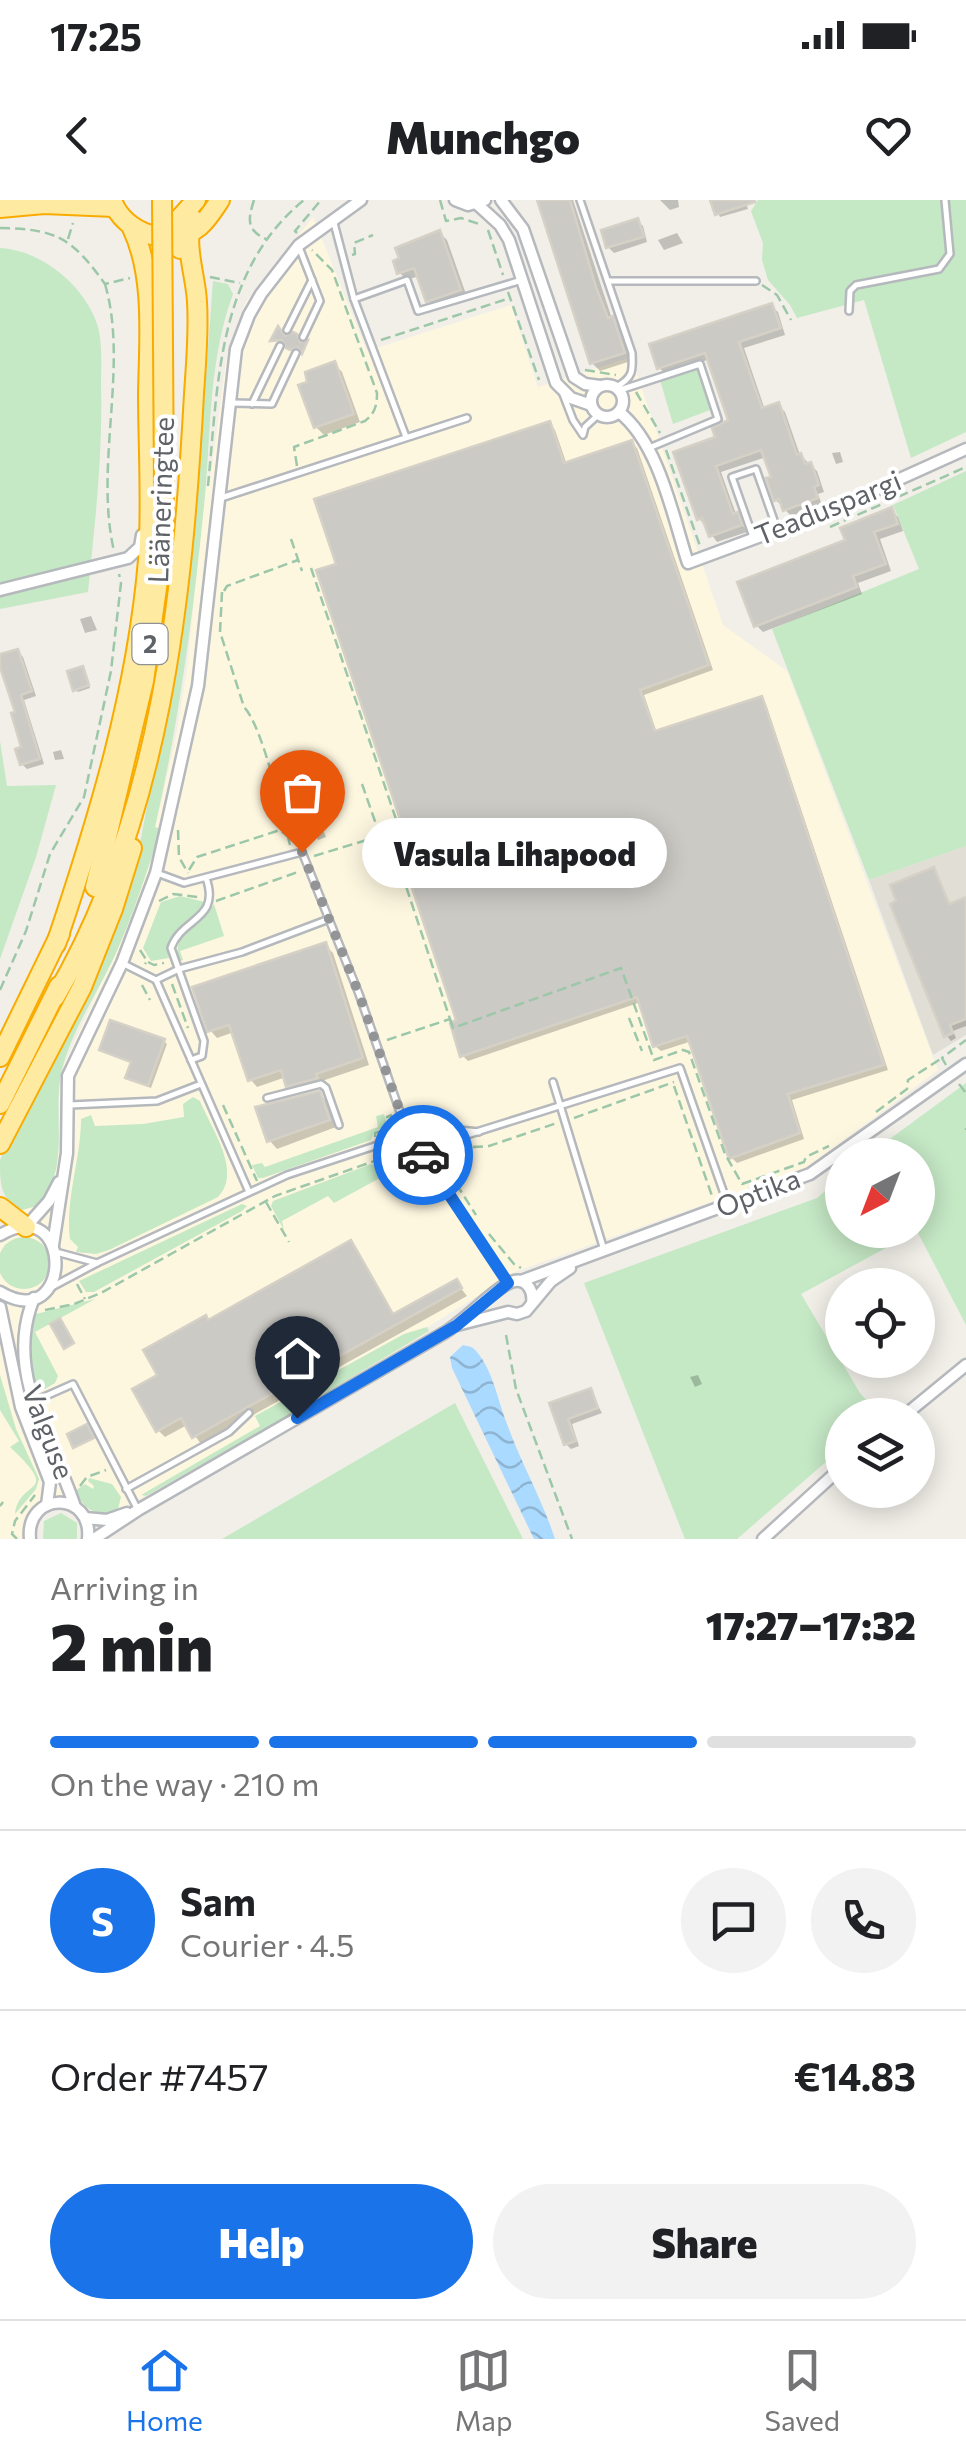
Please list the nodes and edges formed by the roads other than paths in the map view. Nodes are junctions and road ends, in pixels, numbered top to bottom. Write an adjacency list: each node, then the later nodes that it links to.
1 (162, 200): 40 (highway, Lääneringtee / 2, bridge)
2 (196, 200): 16 (highway)
3 (208, 200): 16 (highway)
4 (220, 200): 16 (highway)
5 (361, 200): 14 (street)
6 (454, 200): 11 (street)
7 (501, 200): 28 (street)
8 (580, 200): 20 (lane)
9 (945, 200): 23 (lane)
10 (118, 201): 12 (highway); 15 (highway); 16 (highway)
11 (481, 202): 19 (street)
12 (60, 205): 13 (highway)
13 (0, 208)
14 (334, 222): 17 (street); 22 (lane)
15 (132, 228): 16 (highway); 40 (highway)
16 (188, 228): 45 (highway)
17 (301, 242): 18 (lane); 31 (street)
18 (312, 280): 24 (lane); 25 (lane)
19 (522, 280): 22 (lane); 30 (street)
20 (608, 282): 21 (lane); 29 (lane)
21 (756, 282)
22 (354, 299): 37 (lane)
23 (850, 311)
24 (287, 330)
25 (303, 337)
26 (280, 346): 32 (lane)
27 (296, 353): 32 (lane)
28 (600, 386): 29 (street); 33 (street)
29 (618, 389): 34 (street); 38 (lane)
30 (562, 390): 33 (street); 35 (lane)
31 (229, 403): 32 (lane); 41 (street)
32 (252, 404)
33 (591, 404): 35 (street)
34 (620, 412): 35 (street); 38 (street)
35 (598, 415)
36 (468, 418): 37 (lane)
37 (406, 438): 41 (lane)
38 (648, 448): 43 (street, Teaduspargi)
39 (966, 448): 42 (street, Teaduspargi)
40 (156, 487): 44 (street); 46 (highway, Lääneringtee / 2); 50 (highway)
41 (218, 499): 47 (street)
42 (777, 529): 43 (street, Teaduspargi); 43 (lane)
43 (753, 538)
44 (0, 590)
45 (146, 768): 54 (highway); 67 (highway)
46 (118, 795): 50 (highway, Lääneringtee / 2); 54 (highway, Lääneringtee / 2)
47 (156, 873): 48 (lane); 51 (street)
48 (206, 878): 49 (lane); 52 (lane)
49 (329, 919): 52 (lane); 66 (lane)
50 (56, 944): 55 (highway, Lääneringtee / 2)
51 (122, 963): 53 (lane); 62 (street)
52 (178, 969): 53 (lane); 56 (lane)
53 (156, 980): 56 (lane)
54 (56, 997): 61 (highway, Lääneringtee / 2)
55 (0, 1057)
56 (192, 1060): 59 (lane)
57 (966, 1064): 71 (street, Optika)
58 (553, 1082): 63 (lane)
59 (202, 1084): 62 (lane); 70 (lane)
60 (267, 1098): 64 (lane)
61 (0, 1104)
62 (67, 1106): 69 (street)
63 (561, 1106): 65 (lane); 71 (lane); 76 (lane)
64 (339, 1124)
65 (479, 1132): 66 (lane); 68 (lane)
66 (408, 1134): 68 (lane); 70 (lane)
67 (0, 1144)
68 (424, 1157): 79 (lane)
69 (62, 1177): 73 (street); 75 (street)
70 (249, 1192): 78 (lane)
71 (728, 1204): 76 (street, Optika)
72 (0, 1207): 73 (highway)
73 (26, 1227): 74 (street); 75 (street)
74 (0, 1235)
75 (55, 1249): 78 (lane); 80 (street)
76 (604, 1250): 77 (street, Optika)
77 (584, 1257): 79 (street, Optika); 83 (street, Optika)
78 (97, 1263): 80 (lane)
79 (514, 1282): 83 (street); 85 (street); 86 (street, Optika)
80 (47, 1290): 82 (street)
81 (0, 1292): 82 (street)
82 (34, 1298): 90 (street, Valguse)
83 (532, 1304): 85 (street)
84 (0, 1307): 87 (street, Valguse)
85 (508, 1312): 86 (street)
86 (456, 1326): 96 (street)
87 (4, 1345): 90 (street, Valguse)
88 (966, 1366): 89 (street)
89 (926, 1398)
90 (27, 1405): 93 (lane); 94 (street, Valguse); 95 (street, Valguse)
91 (250, 1413): 93 (lane)
92 (825, 1483): 100 (street)
93 (126, 1489): 96 (lane)
94 (47, 1505): 95 (street); 98 (street)
95 (76, 1508): 97 (street, Valguse)
96 (138, 1510): 97 (street); 99 (street)
97 (85, 1518): 99 (street)
98 (30, 1539)
99 (91, 1539)
100 (763, 1539)

